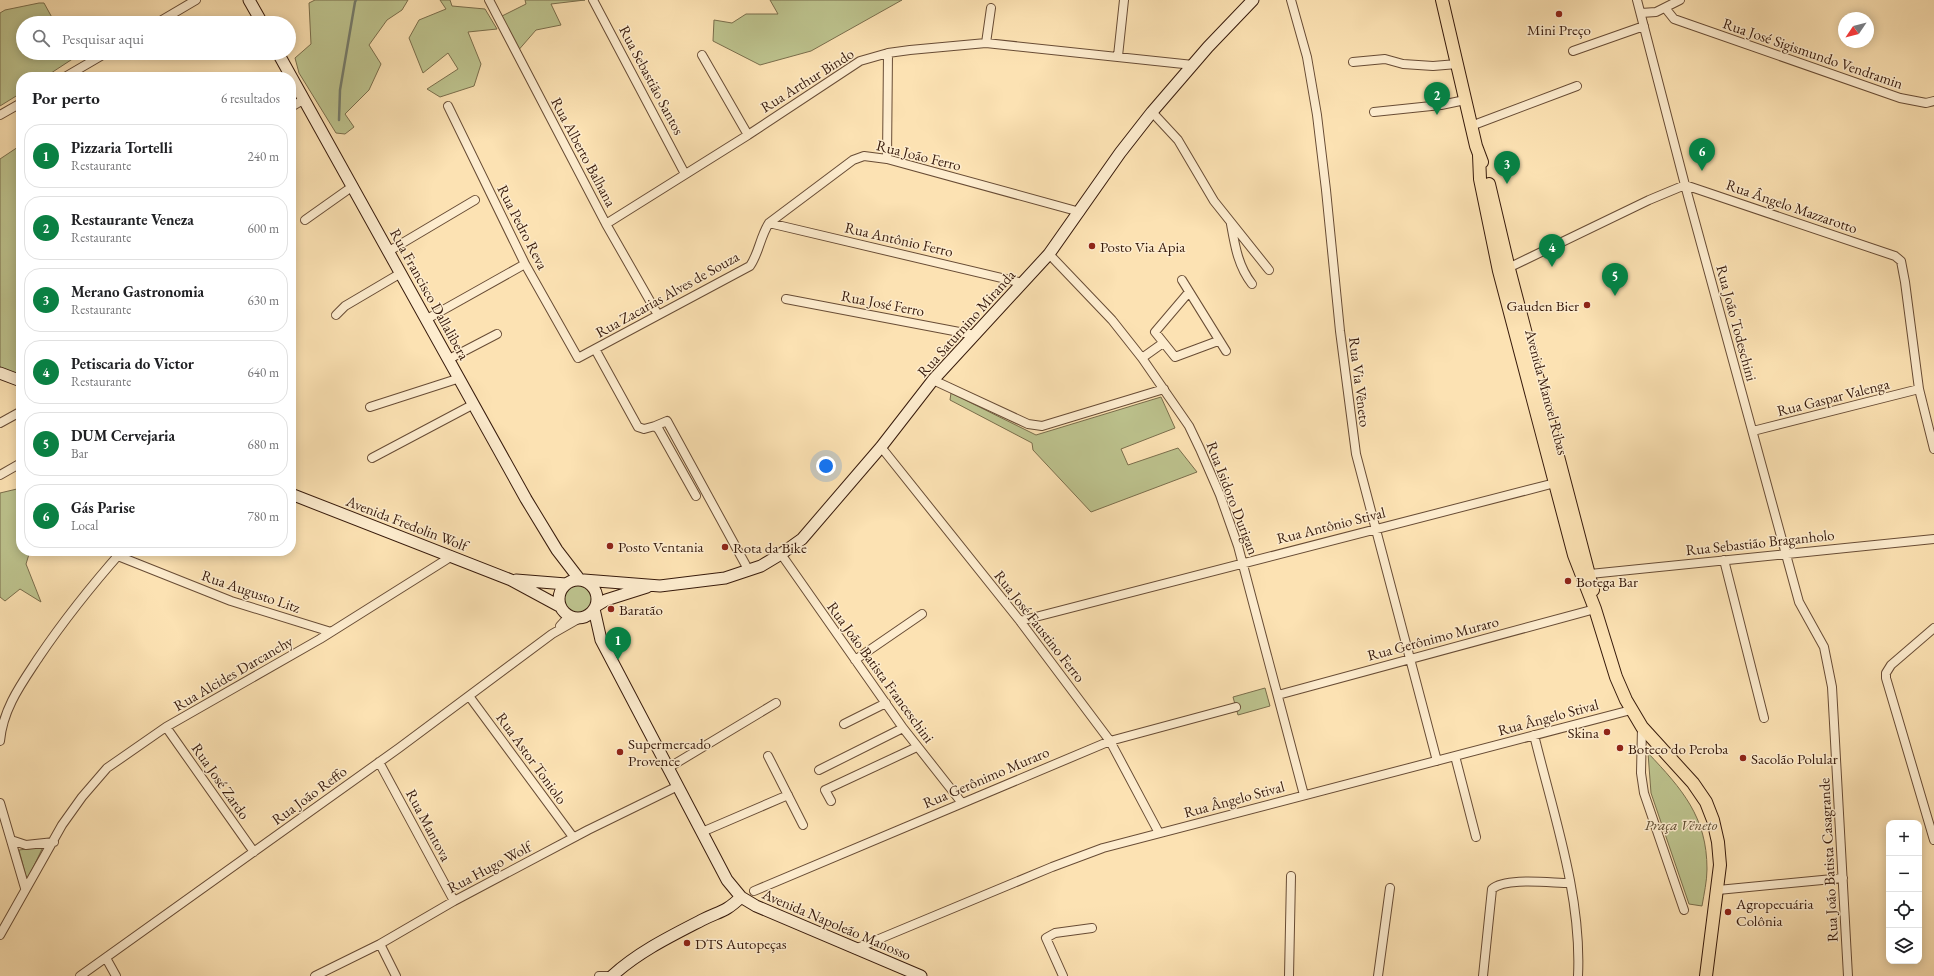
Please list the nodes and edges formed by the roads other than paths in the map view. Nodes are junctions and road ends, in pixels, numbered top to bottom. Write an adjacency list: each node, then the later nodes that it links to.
1 (196, 0): 14 (street)
2 (249, 0): 15 (main road)
3 (488, 0): 51 (street, Rua Alberto Balhana)
4 (593, 0): 43 (street, Rua Sebastião Santos)
5 (1124, 0): 21 (street)
6 (1253, 0): 26 (main road, Rua Saturnino Miranda)
7 (1291, 0): 95 (street, Rua Via Vêneto)
8 (1442, 0): 25 (main road, Avenida Manoel Ribas)
9 (1637, 0): 13 (street, Rua João Todeschini)
10 (1680, 0): 12 (street)
11 (991, 8): 17 (street)
12 (1666, 9): 13 (street); 33 (street, Rua José Sigismundo Vendramin)
13 (1641, 13): 16 (street, Rua João Todeschini)
14 (169, 16)
15 (258, 16)
16 (1644, 26): 18 (street); 44 (street, Rua João Todeschini)
17 (986, 43): 19 (street, Rua Arthur Bindo); 21 (street, Rua Arthur Bindo)
18 (1573, 51)
19 (888, 53): 41 (street, Rua Arthur Bindo); 42 (street)
20 (702, 55): 41 (street)
21 (1118, 56): 26 (street, Rua Arthur Bindo)
22 (94, 60): 27 (street)
23 (282, 60): 28 (main road, Rua Francisco Dallalibera)
24 (1354, 62): 25 (street)
25 (1457, 64): 32 (main road, Avenida Manoel Ribas)
26 (1193, 65): 37 (main road, Rua Saturnino Miranda)
27 (74, 72)
28 (288, 72)
29 (1577, 86): 40 (street)
30 (296, 87): 31 (main road, Rua Francisco Dallalibera)
31 (303, 100): 34 (street); 45 (main road, Rua Francisco Dallalibera)
32 (1465, 100): 38 (street); 40 (main road, Avenida Manoel Ribas)
33 (1934, 101)
34 (296, 104)
35 (16, 106): 39 (street)
36 (448, 106): 54 (street, Rua Pedro Reva)
37 (1152, 112): 47 (main road, Rua Saturnino Miranda); 50 (street)
38 (1374, 112)
39 (0, 115)
40 (1471, 126): 56 (main road, Avenida Manoel Ribas)
41 (748, 135): 43 (street, Rua Arthur Bindo)
42 (887, 159): 47 (street, Rua João Ferro); 49 (street, Rua João Ferro)
43 (685, 174): 51 (street, Rua Arthur Bindo)
44 (1685, 185): 56 (street); 80 (street, Rua Ângelo Mazzarotto); 86 (street, Rua João Todeschini)
45 (353, 186): 48 (street); 52 (main road, Rua Francisco Dallalibera)
46 (475, 200): 52 (street)
47 (1080, 212): 53 (main road, Rua Saturnino Miranda)
48 (305, 220)
49 (769, 223): 59 (street, Rua Antônio Ferro); 64 (street, Rua Zacarias Alves de Souza)
50 (1231, 223): 55 (street); 60 (street)
51 (606, 224): 64 (street, Rua Alberto Balhana)
52 (389, 251): 57 (main road, Rua Francisco Dallalibera)
53 (1049, 254): 59 (main road, Rua Saturnino Miranda); 73 (street, Rua Isidoro Durigan)
54 (525, 264): 65 (street); 72 (street, Rua Pedro Reva)
55 (1269, 270)
56 (1504, 270): 92 (main road, Avenida Manoel Ribas); 106 (main road, Avenida Manoel Ribas)
57 (402, 273): 63 (street); 65 (main road, Rua Francisco Dallalibera)
58 (1182, 280): 61 (street)
59 (1023, 283): 67 (main road, Rua Saturnino Miranda)
60 (1252, 284)
61 (1189, 292): 68 (street); 69 (street)
62 (786, 299): 67 (street, Rua José Ferro)
63 (336, 314)
64 (658, 315): 70 (street, Rua Zacarias Alves de Souza)
65 (427, 319): 74 (main road, Rua Francisco Dallalibera)
66 (497, 334): 74 (street)
67 (975, 335): 78 (main road, Rua Saturnino Miranda)
68 (1218, 340): 69 (street); 71 (street)
69 (1163, 344): 73 (street)
70 (594, 349): 72 (street, Rua Zacarias Alves de Souza); 85 (street)
71 (1226, 351)
72 (578, 358)
73 (1142, 358): 79 (street, Rua Isidoro Durigan)
74 (449, 359): 76 (main road, Rua Francisco Dallalibera)
75 (0, 373): 77 (main road)
76 (460, 378): 81 (main road, Rua Francisco Dallalibera); 82 (street)
77 (16, 379)
78 (933, 380): 79 (street); 87 (main road, Rua Saturnino Miranda)
79 (1164, 389): 104 (street, Rua Isidoro Durigan)
80 (1919, 389): 86 (street, Rua Gaspar Valenga); 88 (street, Rua Ângelo Mazzarotto)
81 (474, 404): 89 (street); 97 (main road, Rua Francisco Dallalibera)
82 (370, 407)
83 (16, 414): 84 (street)
84 (0, 423)
85 (655, 426): 94 (street); 105 (street)
86 (1753, 431): 99 (street, Rua João Todeschini)
87 (881, 447): 98 (main road, Rua Saturnino Miranda); 116 (street, Rua José Faustino Ferro)
88 (1934, 449)
89 (372, 458)
90 (16, 466): 91 (street)
91 (0, 475)
92 (1555, 483): 95 (street, Rua Antônio Stival); 113 (main road, Avenida Manoel Ribas)
93 (296, 496): 102 (main road, Avenida Fredolin Wolf)
94 (696, 496)
95 (1375, 528): 104 (street, Rua Antônio Stival); 121 (street, Rua Via Vêneto)
96 (1934, 539): 99 (street, Rua Sebastião Braganholo)
97 (556, 550): 108 (main road, Rua Francisco Dallalibera); 109 (main road, Rua Francisco Dallalibera)
98 (781, 554): 105 (main road, Rua Saturnino Miranda); 122 (street, Rua João Batista Franceschini)
99 (1786, 554): 103 (street, Rua Sebastião Braganholo); 120 (street, Rua João Todeschini)
100 (118, 556): 135 (street)
101 (127, 556): 118 (street, Rua Augusto Litz)
102 (452, 556): 107 (main road, Avenida Fredolin Wolf); 118 (street, Rua Alcides Darcanchy)
103 (1724, 560): 106 (street, Rua Sebastião Braganholo); 129 (street)
104 (1243, 562): 116 (street, Rua Antônio Stival); 123 (street, Rua Isidoro Durigan)
105 (749, 571): 110 (main road, Rua Saturnino Miranda)
106 (1590, 574): 113 (main road, Avenida Manoel Ribas)
107 (511, 580): 109 (main road, Avenida Fredolin Wolf); 111 (main road, Avenida Fredolin Wolf)
108 (582, 580): 109 (main road); 110 (main road, Rua Saturnino Miranda); 112 (main road)
109 (567, 583): 111 (main road)
110 (651, 586): 112 (main road, Rua Saturnino Miranda)
111 (560, 607): 115 (main road)
112 (595, 608): 115 (main road); 119 (main road)
113 (1596, 609): 121 (street, Rua Gerônimo Muraro); 128 (main road, Avenida Manoel Ribas)
114 (922, 614): 122 (street)
115 (575, 617): 119 (main road); 124 (street, Rua João Reffo)
116 (1020, 621): 136 (street, Rua José Faustino Ferro)
117 (1934, 628): 156 (street)
118 (331, 632): 131 (street, Rua Alcides Darcanchy)
119 (601, 640): 142 (main road)
120 (1824, 647): 160 (street, Rua João Batista Casagrande)
121 (1410, 659): 123 (street, Rua Gerônimo Muraro); 140 (street, Rua Via Vêneto)
122 (855, 660): 126 (street, Rua João Batista Franceschini)
123 (1278, 695): 145 (street, Rua Isidoro Durigan)
124 (469, 696): 141 (street, Rua João Reffo); 153 (street, Rua Astor Toniolo)
125 (776, 703): 142 (street)
126 (886, 703): 130 (street); 133 (street, Rua João Batista Franceschini)
127 (1236, 707): 136 (street, Rua Gerônimo Muraro)
128 (1631, 710): 132 (main road, Avenida Manoel Ribas); 134 (street, Rua Ângelo Stival)
129 (1764, 718)
130 (844, 724)
131 (166, 727): 157 (street, Rua Alcides Darcanchy); 158 (street, Rua José Zardo)
132 (1642, 727): 164 (main road, Avenida Manoel Ribas); 168 (street)
133 (903, 728): 137 (street, Rua João Batista Franceschini); 143 (street)
134 (1534, 735): 139 (street, Rua Ângelo Stival); 161 (street)
135 (0, 741)
136 (1110, 741): 149 (street, Rua Gerônimo Muraro); 152 (street, Rua José Faustino Ferro)
137 (917, 747): 147 (street); 149 (street, Rua João Batista Franceschini)
138 (768, 756): 146 (street)
139 (1455, 756): 140 (street, Rua Ângelo Stival); 154 (street)
140 (1437, 760): 145 (street, Rua Ângelo Stival)
141 (379, 762): 158 (street, Rua João Reffo); 167 (street, Rua Mantova)
142 (668, 768): 144 (main road)
143 (818, 770)
144 (678, 786): 151 (main road); 153 (street, Rua Hugo Wolf)
145 (1304, 795): 152 (street, Rua Ângelo Stival)
146 (788, 796): 150 (street); 151 (street)
147 (831, 801)
148 (0, 803): 155 (street)
149 (962, 803): 165 (street, Rua Gerônimo Muraro)
150 (803, 825)
151 (702, 832): 166 (main road)
152 (1159, 833): 172 (street, Rua Ângelo Stival)
153 (573, 837): 167 (street, Rua Hugo Wolf)
154 (1476, 838)
155 (11, 840): 157 (street); 162 (street)
156 (1934, 840)
157 (54, 842): 162 (street, Rua Alcides Darcanchy)
158 (254, 852): 173 (street, Rua João Reffo)
159 (1291, 876): 183 (street)
160 (1843, 878): 164 (street); 188 (street, Rua João Batista Casagrande)
161 (1570, 883): 185 (street); 186 (street)
162 (25, 888): 170 (street, Rua Alcides Darcanchy)
163 (1390, 888): 184 (street)
164 (1718, 890): 187 (main road, Avenida Manoel Ribas)
165 (754, 891)
166 (741, 897): 172 (main road, Avenida Napoleão Manosso); 180 (main road)
167 (454, 901): 171 (street, Rua Hugo Wolf)
168 (1684, 910)
169 (1092, 928): 182 (street)
170 (0, 935)
171 (380, 944): 176 (street, Rua Hugo Wolf); 177 (street)
172 (856, 948): 181 (main road, Avenida Napoleão Manosso)
173 (106, 958): 174 (street, Rua João Reffo); 175 (street)
174 (80, 976)
175 (116, 976)
176 (315, 976)
177 (396, 976)
178 (599, 976): 179 (street)
179 (608, 976)
180 (612, 976)
181 (921, 976)
182 (1063, 976)
183 (1289, 976)
184 (1378, 976)
185 (1483, 976)
186 (1578, 976)
187 (1706, 976)
188 (1848, 976)

